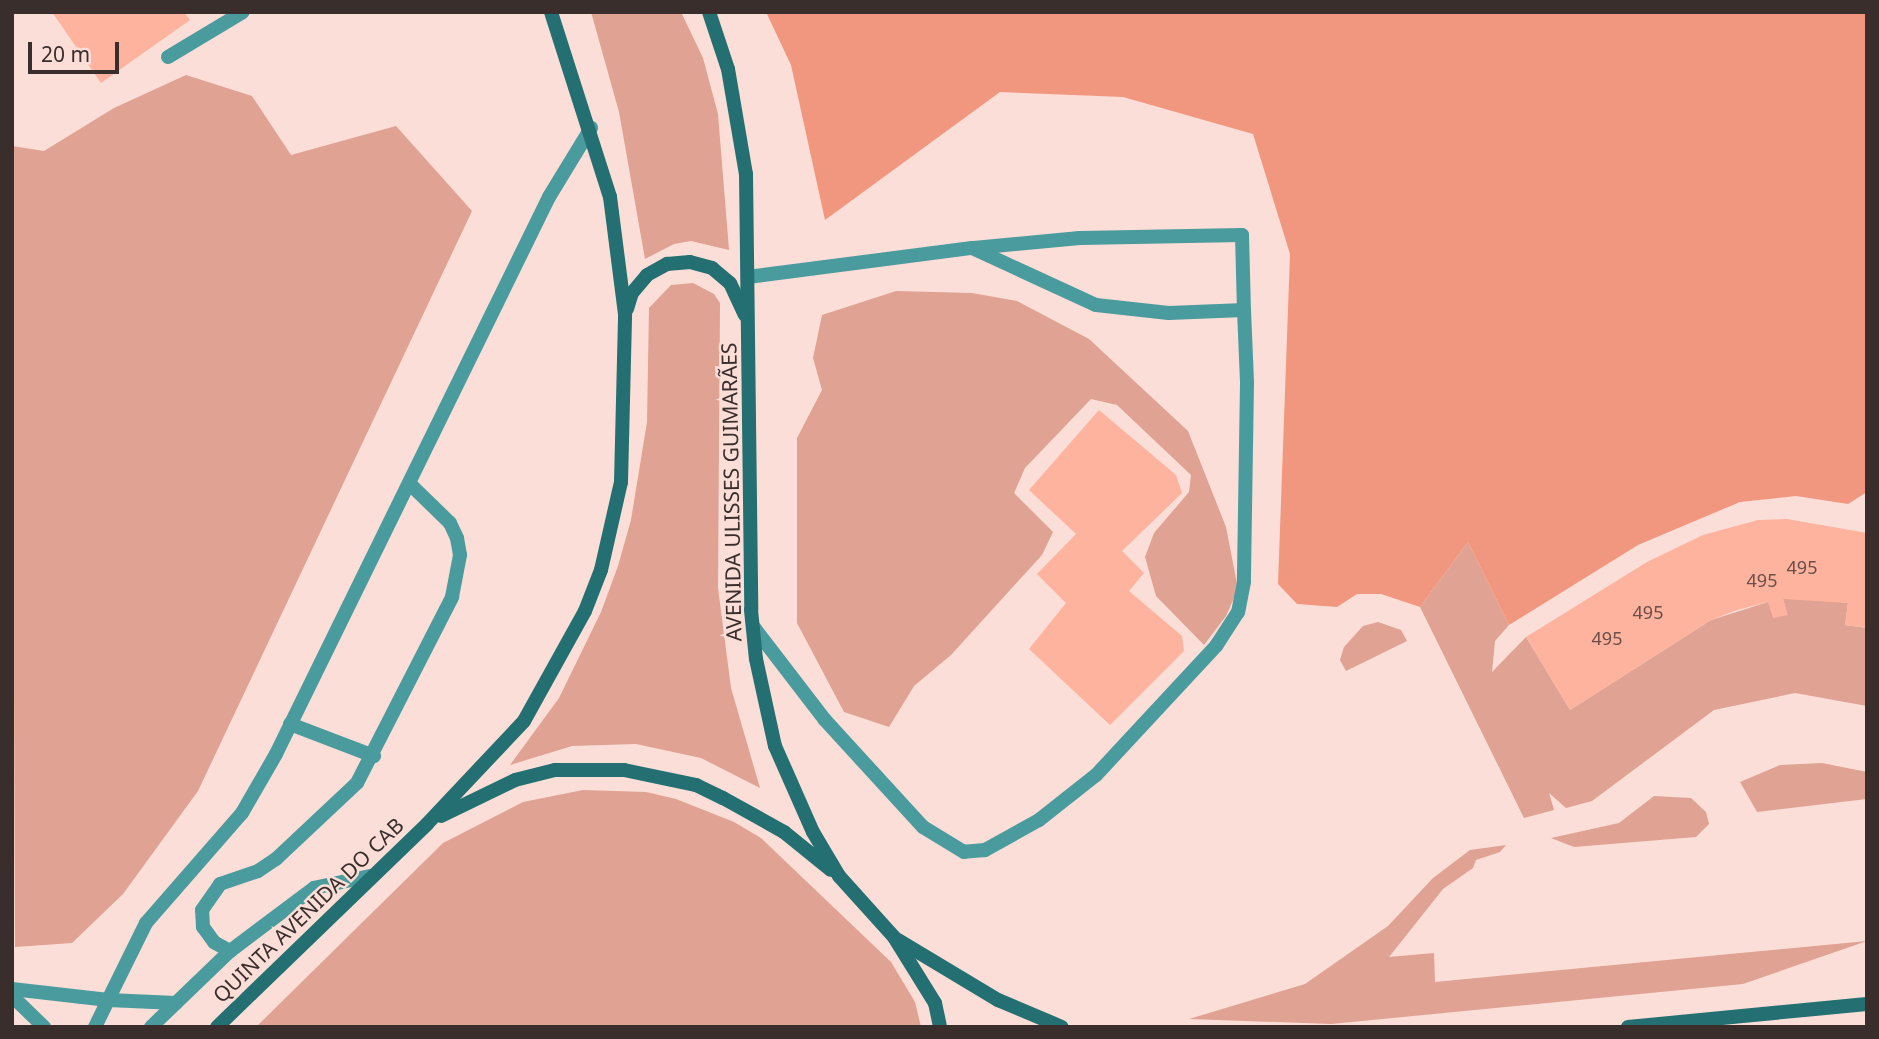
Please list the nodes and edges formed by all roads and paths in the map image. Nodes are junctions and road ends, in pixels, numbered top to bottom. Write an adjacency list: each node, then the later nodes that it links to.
1 (243, 12): 4 (lane)
2 (551, 12): 5 (main road)
3 (709, 12): 7 (main road, AVENIDA ULISSES GUIMARÃES)
4 (168, 57)
5 (591, 128): 9 (main road); 11 (lane)
6 (972, 248): 7 (lane); 8 (lane); 8 (lane)
7 (748, 278): 10 (main road, AVENIDA ULISSES GUIMARÃES)
8 (1244, 310): 12 (lane)
9 (625, 314): 10 (main road); 15 (main road)
10 (749, 327): 12 (main road, AVENIDA ULISSES GUIMARÃES)
11 (410, 484): 13 (lane); 14 (lane)
12 (752, 626): 17 (main road, AVENIDA ULISSES GUIMARÃES)
13 (290, 724): 14 (lane); 22 (lane)
14 (374, 757): 19 (lane)
15 (427, 824): 16 (main road, QUINTA AVENIDA DO CAB); 17 (main road)
16 (370, 876): 19 (lane); 25 (main road, QUINTA AVENIDA DO CAB)
17 (839, 876): 18 (main road, AVENIDA ULISSES GUIMARÃES)
18 (894, 937): 29 (main road); 30 (main road)
19 (230, 951): 23 (lane)
20 (12, 989): 22 (lane)
21 (12, 996): 26 (lane)
22 (108, 1000): 23 (lane); 27 (lane)
23 (176, 1003): 28 (lane)
24 (1867, 1004): 31 (main road)
25 (218, 1026)
26 (44, 1027)
27 (95, 1027)
28 (151, 1027)
29 (940, 1027)
30 (1062, 1027)
31 (1628, 1027)

